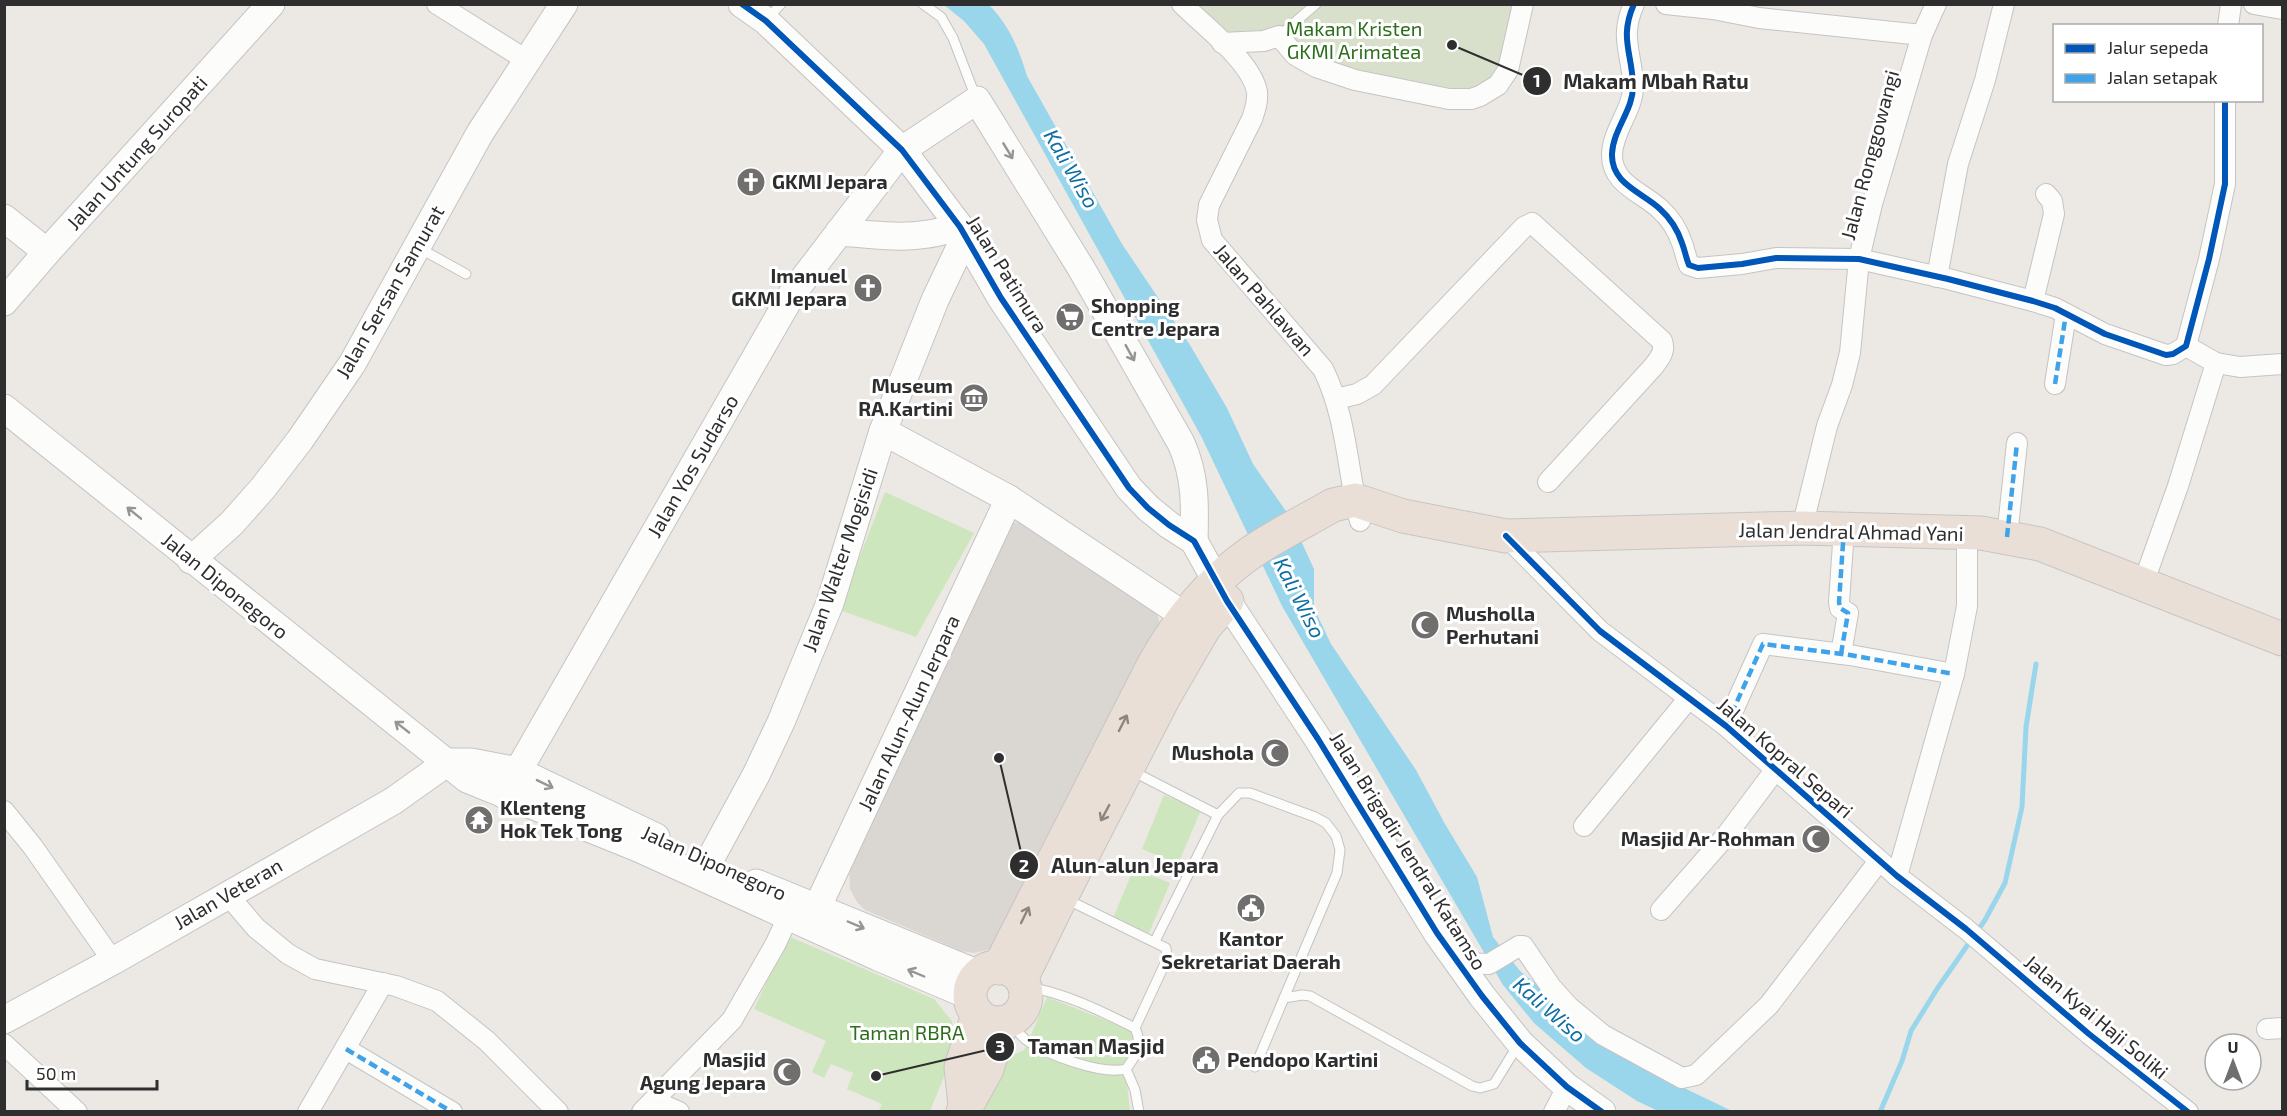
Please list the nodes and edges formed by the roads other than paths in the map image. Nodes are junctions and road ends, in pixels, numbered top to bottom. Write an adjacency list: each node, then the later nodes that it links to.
1 (271, 4): 30 (street, Jalan Untung Suropati)
2 (564, 4): 21 (street, Jalan Sersan Samurat)
3 (742, 4): 16 (street, Jalan Patimura)
4 (923, 4): 22 (lane)
5 (1182, 4): 20 (street, Jalan Pahlawan)
6 (1316, 4): 19 (lane)
7 (1523, 4): 19 (street)
8 (1634, 4): 31 (street)
9 (1666, 4): 18 (street)
10 (1936, 4): 18 (street, Jalan Ronggowangi)
11 (2004, 4): 33 (street)
12 (2231, 4): 17 (street)
13 (2254, 4): 15 (street)
14 (444, 6): 21 (street)
15 (2283, 9)
16 (773, 13): 24 (street, Jalan Patimura)
17 (2228, 24)
18 (1922, 34): 31 (street, Jalan Ronggowangi)
19 (1279, 36): 20 (street)
20 (1222, 43): 41 (street, Jalan Pahlawan)
21 (528, 61): 29 (street, Jalan Sersan Samurat)
22 (977, 100): 24 (street, Jalan Yos Sudarso); 53 (street, one-way to 53)
23 (2225, 102): 37 (street)
24 (902, 150): 27 (street, Jalan Yos Sudarso); 28 (street, Jalan Patimura)
25 (2046, 194): 34 (street)
26 (4, 218): 30 (street)
27 (838, 232): 28 (street); 66 (street, Jalan Yos Sudarso)
28 (963, 232): 43 (street, Jalan Walter Mogisidi); 53 (street, Jalan Patimura)
29 (417, 247): 32 (lane); 54 (street, Jalan Sersan Samurat)
30 (47, 252): 35 (street, Jalan Untung Suropati)
31 (1859, 260): 33 (street); 48 (street, Jalan Ronggowangi)
32 (466, 274)
33 (1937, 277): 34 (street)
34 (2033, 301): 36 (street)
35 (4, 302)
36 (2066, 314): 37 (street); 40 (street)
37 (2186, 346): 38 (street)
38 (2216, 363): 39 (street); 55 (street)
39 (2283, 364)
40 (2055, 384)
41 (1336, 399): 45 (street); 47 (street, Jalan Pahlawan)
42 (4, 408): 54 (street, Jalan Diponegoro, one-way to 42)
43 (883, 431): 46 (street); 72 (street, Jalan Walter Mogisidi)
44 (2017, 443): 52 (street)
45 (1548, 482)
46 (1009, 500): 57 (street); 77 (street, Jalan Alun-Alun Jerpara)
47 (1357, 511): 51 (highway, Jalan Jendral Ahmad Yani); 56 (highway, Jalan Jendral Ahmad Yani)
48 (1802, 528): 49 (highway, Jalan Jendral Ahmad Yani); 51 (highway, Jalan Jendral Ahmad Yani)
49 (1844, 529): 50 (highway, Jalan Jendral Ahmad Yani); 59 (street)
50 (1967, 534): 52 (highway, Jalan Jendral Ahmad Yani); 60 (street)
51 (1506, 536): 61 (street, Jalan Kopral Separi)
52 (2007, 537): 55 (highway, Jalan Jendral Ahmad Yani)
53 (1194, 541): 56 (street, Jalan Patimura)
54 (191, 560): 63 (street, Jalan Diponegoro, one-way to 54)
55 (2143, 584): 58 (highway, Jalan Jendral Ahmad Yani)
56 (1222, 592): 57 (highway, Jalan Jendral Ahmad Yani); 81 (street, Jalan Brigadir Jendral Katamso)
57 (1193, 624): 64 (highway, Jalan Jendral Ahmad Yani)
58 (2283, 639)
59 (1841, 654): 60 (street); 62 (street)
60 (1954, 674): 73 (street)
61 (1689, 698): 62 (street, Jalan Kopral Separi); 70 (street)
62 (1726, 726): 65 (street, Jalan Kopral Separi)
63 (448, 762): 66 (street, Jalan Diponegoro); 67 (street, Jalan Diponegoro); 74 (street, Jalan Veteran)
64 (1117, 764): 69 (lane); 75 (highway, one-way to 75); 83 (highway, one-way to 64)
65 (1776, 769): 71 (street, Jalan Kopral Separi); 76 (street)
66 (518, 771): 67 (street, Jalan Yos Sudarso); 72 (street, Jalan Diponegoro, one-way to 72)
67 (506, 795): 72 (street, Jalan Diponegoro)
68 (4, 811): 80 (street)
69 (1218, 815): 79 (lane); 84 (lane)
70 (1584, 826)
71 (1879, 861): 73 (street, Jalan Kopral Separi); 81 (street)
72 (705, 870): 77 (street, Jalan Diponegoro)
73 (1897, 876): 78 (street, Jalan Kopral Separi)
74 (227, 894): 80 (street, Jalan Veteran); 82 (street)
75 (1060, 897): 79 (lane); 83 (highway)
76 (1661, 910)
77 (804, 917): 83 (street, Jalan Diponegoro); 93 (street)
78 (1966, 929): 103 (street, Jalan Kyai Haji Soliki)
79 (1155, 941): 86 (lane)
80 (113, 961): 85 (street, Jalan Veteran)
81 (1458, 963): 87 (street, Jalan Brigadir Jendral Katamso)
82 (383, 983): 89 (street); 98 (street)
83 (998, 995): 86 (lane); 91 (lane); 94 (highway)
84 (1284, 998): 87 (lane); 90 (lane)
85 (4, 1020)
86 (1135, 1028): 91 (lane)
87 (1520, 1043): 92 (street, Jalan Brigadir Jendral Katamso)
88 (4, 1044): 95 (street)
89 (346, 1049): 96 (street); 97 (street)
90 (1255, 1067)
91 (1126, 1069): 100 (lane)
92 (1567, 1087): 101 (street); 102 (street, Jalan Brigadir Jendral Katamso)
93 (647, 1106): 99 (street)
94 (964, 1108)
95 (77, 1112)
96 (308, 1112)
97 (452, 1112)
98 (558, 1112)
99 (679, 1112)
100 (1138, 1112)
101 (1554, 1112)
102 (1602, 1112)
103 (2188, 1112)

